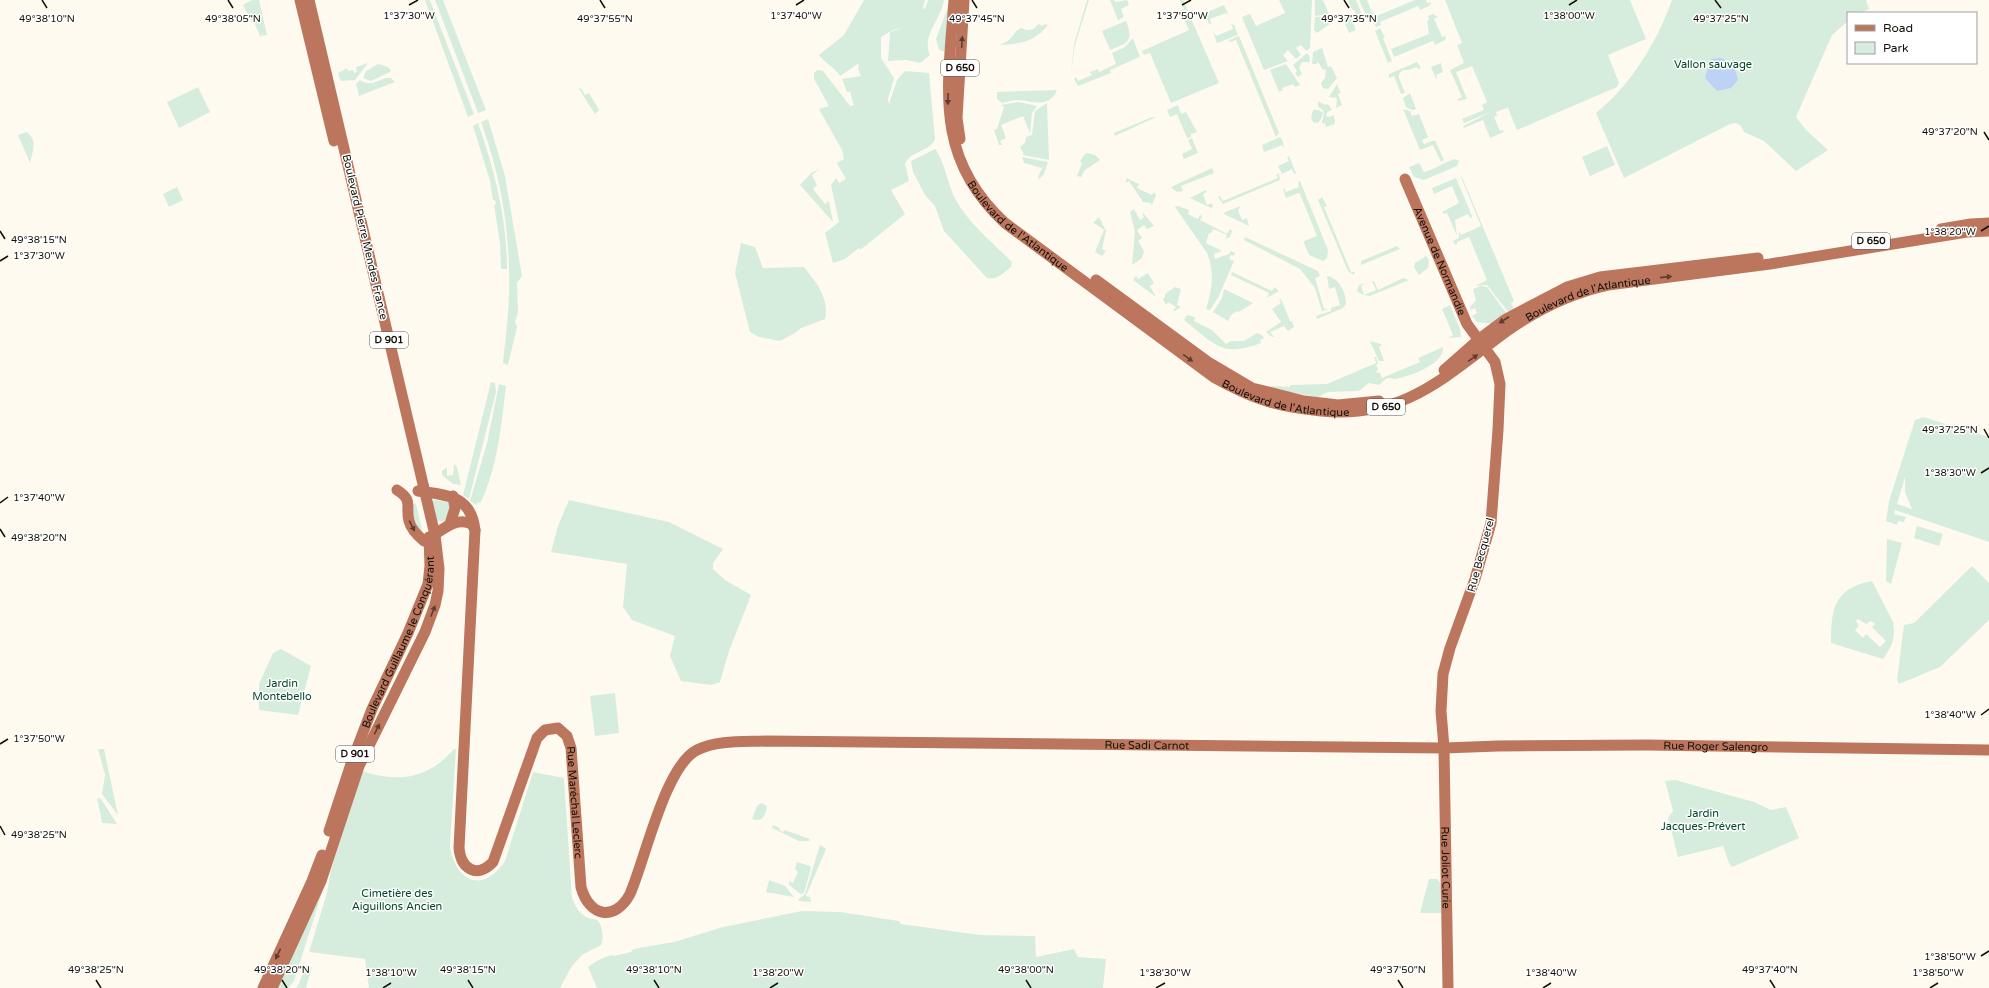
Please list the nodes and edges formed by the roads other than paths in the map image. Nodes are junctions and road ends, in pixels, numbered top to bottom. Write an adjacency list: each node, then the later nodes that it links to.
1 (300, 0): 11 (main road, Boulevard Pierre Mendes France / D 901)
2 (308, 0): 11 (main road, Boulevard Pierre Mendes France / D 901)
3 (954, 0): 9 (main road, Boulevard de l'Atlantique / D 650, one-way to 9)
4 (964, 0): 8 (main road, Boulevard de l'Atlantique / D 650, one-way to 4)
5 (1405, 179): 8 (main road, Avenue de Normandie)
6 (1989, 223): 8 (main road, Boulevard de l'Atlantique / D 650, one-way to 8)
7 (1989, 232): 9 (main road, Boulevard de l'Atlantique / D 650, one-way to 7)
8 (1478, 340): 9 (main road, Rue Becquerel)
9 (1486, 348): 19 (main road, Rue Becquerel)
10 (397, 490): 13 (main road)
11 (421, 492): 12 (main road); 13 (main road); 16 (main road, Boulevard Pierre Mendes France / D 901)
12 (453, 496): 14 (main road); 15 (main road)
13 (409, 506): 16 (main road, one-way to 16)
14 (450, 524): 15 (main road); 16 (main road)
15 (475, 530): 18 (main road, Rue Maréchal Leclerc)
16 (432, 537): 17 (main road, Boulevard Pierre Mendes France / D 901); 21 (main road, Boulevard Guillaume le Conquérant / D 901, one-way to 21)
17 (440, 569): 21 (main road, Boulevard Guillaume le Conquérant / D 901, one-way to 17)
18 (850, 742): 19 (main road, Rue Sadi Carnot)
19 (1444, 748): 20 (main road, Rue Roger Salengro); 24 (main road, Rue Joliot Curie)
20 (1989, 750)
21 (276, 970): 22 (main road, Boulevard Guillaume le Conquérant / D 901); 23 (main road, Boulevard Guillaume le Conquérant / D 901)
22 (263, 988)
23 (272, 988)
24 (1448, 988)

